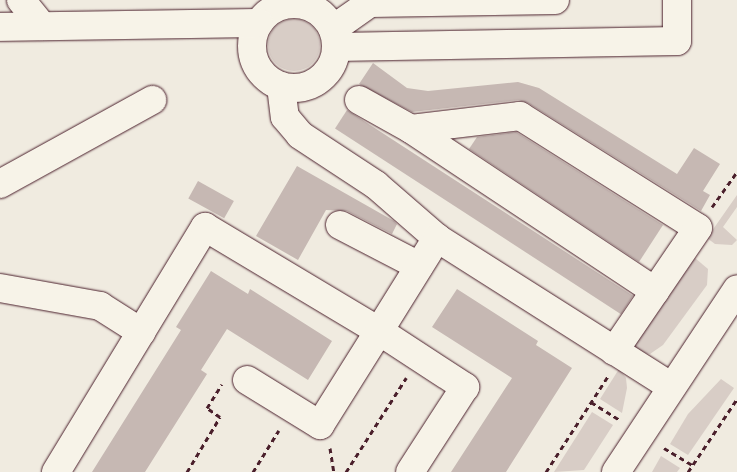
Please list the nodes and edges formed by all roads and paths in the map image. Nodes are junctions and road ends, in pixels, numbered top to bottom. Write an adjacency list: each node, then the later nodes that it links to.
1 (22, 0): 8 (street)
2 (241, 0): 7 (street)
3 (555, 0): 5 (street)
4 (677, 0): 6 (street)
5 (368, 2): 6 (street)
6 (324, 22): 7 (street); 10 (street)
7 (258, 23): 8 (street); 10 (street)
8 (42, 26): 9 (street)
9 (0, 27)
10 (281, 86): 18 (street)
11 (152, 100): 15 (street)
12 (359, 100): 13 (street)
13 (411, 129): 17 (street); 22 (street)
14 (737, 172): 17 (path)
15 (0, 184)
16 (340, 225): 19 (street)
17 (698, 228): 22 (street)
18 (437, 238): 19 (street); 25 (street)
19 (419, 266): 23 (street)
20 (0, 288): 24 (street)
21 (737, 289): 28 (street)
22 (655, 291): 25 (street)
23 (379, 331): 24 (street); 26 (street); 30 (street)
24 (141, 332): 31 (street)
25 (618, 353): 28 (street); 36 (path)
26 (419, 356): 34 (path); 35 (street)
27 (236, 379): 30 (street); 32 (path)
28 (670, 386): 37 (street)
29 (737, 399): 38 (path)
30 (293, 408): 33 (path)
31 (56, 472)
32 (187, 472)
33 (253, 472)
34 (346, 472)
35 (410, 472)
36 (546, 472)
37 (616, 472)
38 (688, 472)

